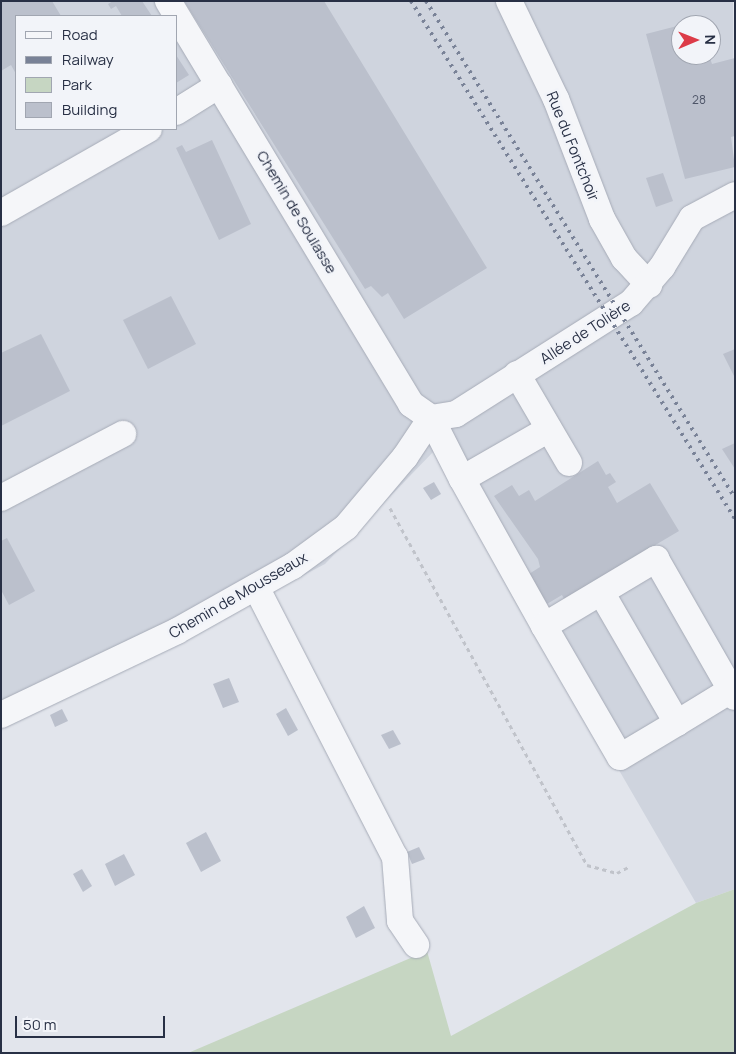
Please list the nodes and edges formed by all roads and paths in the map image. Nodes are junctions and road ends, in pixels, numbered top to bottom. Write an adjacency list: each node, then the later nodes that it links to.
1 (168, 1): 3 (street, Chemin de Soulasse)
2 (509, 1): 10 (street, Rue du Fontchoir)
3 (176, 15)
4 (178, 17): 5 (street, Chemin de Soulasse)
5 (219, 85): 6 (street); 12 (street, Chemin de Soulasse)
6 (178, 111)
7 (147, 130): 9 (street)
8 (735, 195): 10 (street, Allée de Tolière)
9 (1, 213)
10 (648, 285): 11 (street, Allée de Tolière)
11 (517, 374): 12 (street, Allée de Tolière); 13 (street)
12 (431, 418): 16 (street); 17 (street, Chemin de Mousseaux)
13 (549, 429): 15 (street); 16 (street)
14 (123, 434): 18 (street)
15 (569, 463)
16 (462, 479): 21 (street)
17 (379, 488): 19 (street, Chemin de Mousseaux); 25 (path)
18 (1, 498)
19 (256, 587): 23 (street, Chemin de Mousseaux); 26 (street)
20 (601, 592): 21 (street); 22 (street); 24 (street)
21 (544, 626): 24 (street)
22 (733, 694): 24 (street)
23 (1, 715)
24 (677, 723)
25 (630, 866)
26 (416, 945)

